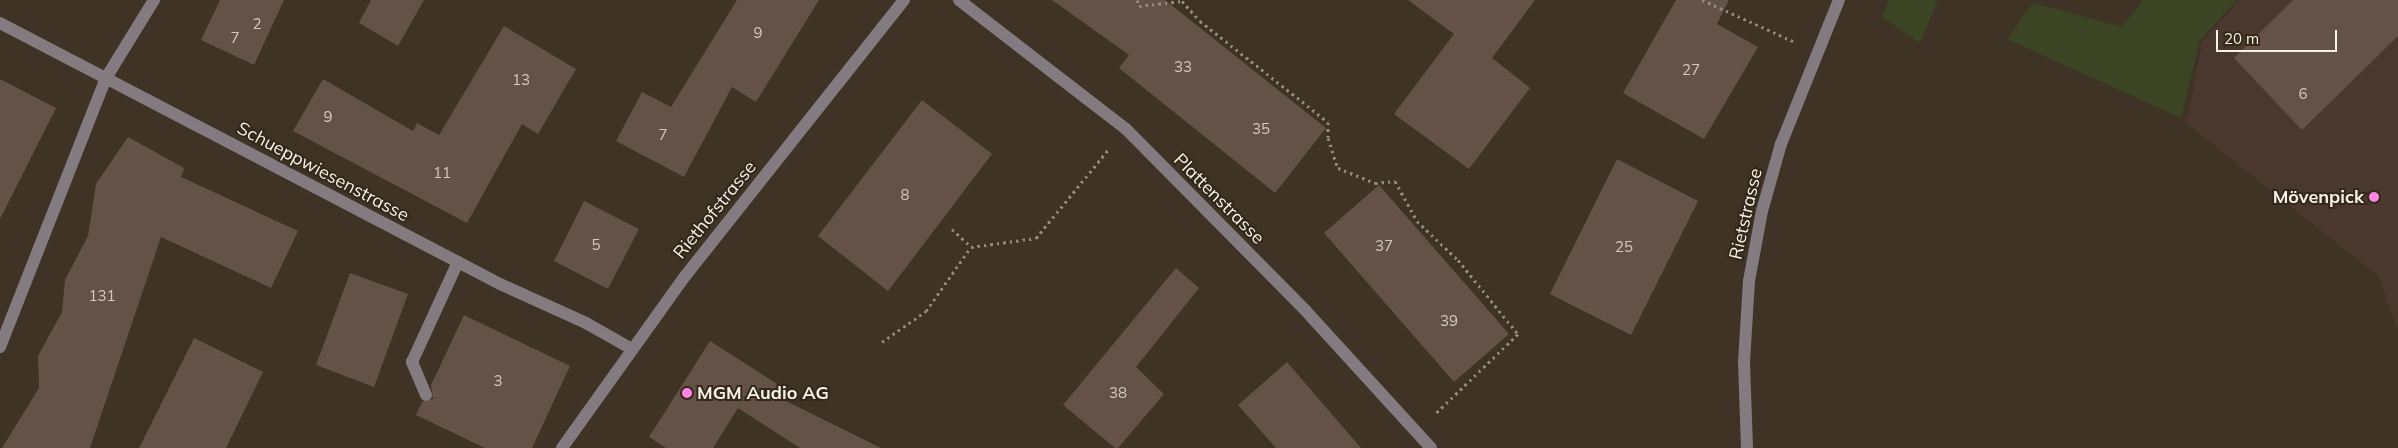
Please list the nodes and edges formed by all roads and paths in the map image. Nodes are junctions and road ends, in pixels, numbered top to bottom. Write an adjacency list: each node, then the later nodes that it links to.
1 (154, 0): 9 (street)
2 (904, 0): 16 (street, Riethofstrasse)
3 (959, 0): 10 (street, Plattenstrasse)
4 (1137, 0): 18 (path)
5 (1702, 0): 8 (path)
6 (1839, 0): 8 (street, Rietstrasse)
7 (0, 23): 9 (street, Schueppwiesenstrasse)
8 (1818, 52): 21 (street, Rietstrasse)
9 (106, 78): 13 (street, Schueppwiesenstrasse); 15 (street)
10 (1126, 129): 12 (path); 18 (street, Plattenstrasse)
11 (952, 229): 12 (path)
12 (971, 247): 14 (path)
13 (458, 262): 16 (street, Schueppwiesenstrasse); 17 (street)
14 (882, 342)
15 (0, 347)
16 (632, 349): 19 (street, Riethofstrasse)
17 (426, 395)
18 (1417, 432): 20 (street, Plattenstrasse)
19 (562, 448)
20 (1431, 448)
21 (1747, 448)

